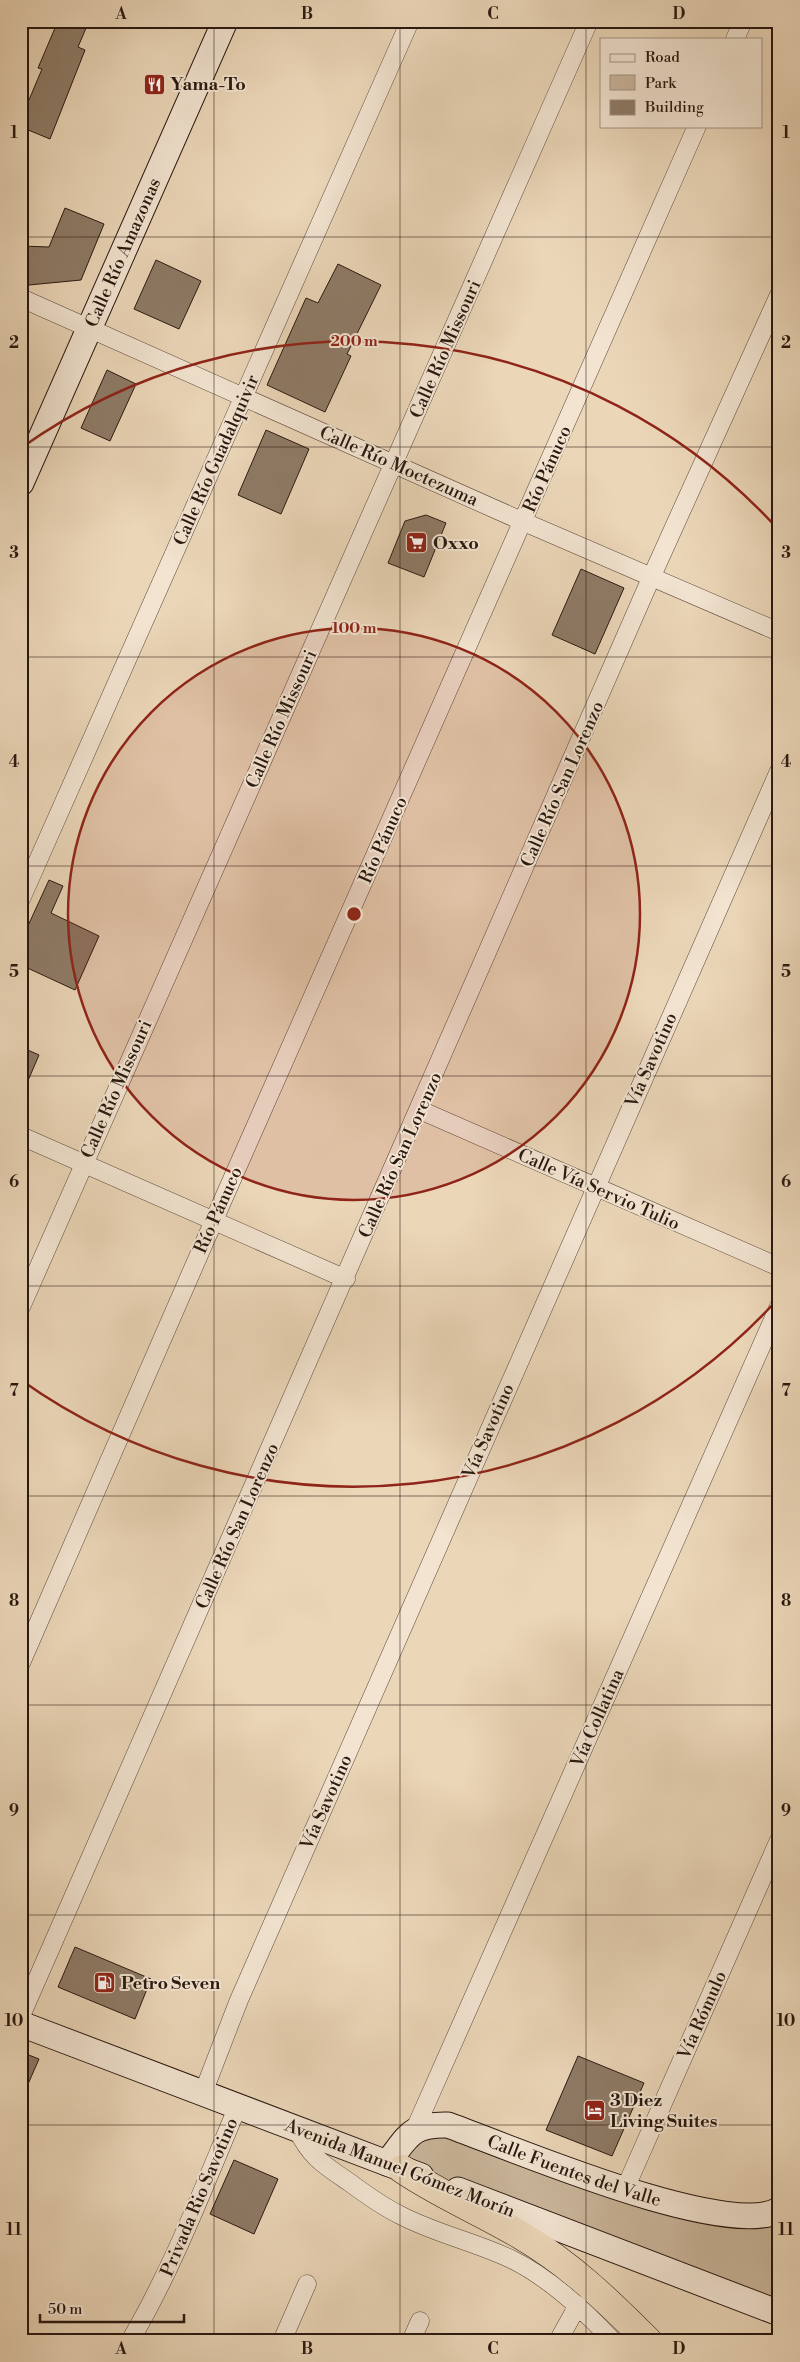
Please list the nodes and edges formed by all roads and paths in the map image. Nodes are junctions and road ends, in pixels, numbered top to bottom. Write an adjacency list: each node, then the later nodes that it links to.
1 (225, 21): 9 (street, Calle Río Amazonas)
2 (410, 21): 10 (street, Calle Río Guadalquivir)
3 (589, 21): 11 (street, Calle Río Missouri)
4 (743, 21): 5 (street)
5 (735, 38)
6 (696, 128): 13 (street, Río Pánuco)
7 (779, 295): 14 (street, Calle Río San Lorenzo)
8 (21, 298): 9 (street, Calle Río Moctezuma)
9 (88, 330): 10 (street, Calle Río Moctezuma); 12 (street, Calle Río Amazonas)
10 (244, 397): 11 (street, Calle Río Moctezuma); 17 (street, Calle Río Guadalquivir)
11 (394, 464): 13 (street, Calle Río Moctezuma); 20 (street, Calle Río Missouri)
12 (21, 483)
13 (524, 522): 14 (street, Calle Río Moctezuma); 22 (street, Río Pánuco)
14 (652, 578): 15 (street, Calle Río Moctezuma); 18 (street, Calle Río San Lorenzo)
15 (779, 632)
16 (779, 771): 21 (street, Vía Savotino)
17 (21, 899)
18 (420, 1110): 21 (street, Calle Vía Servio Tulio); 24 (street, Calle Río San Lorenzo)
19 (21, 1136): 20 (street)
20 (83, 1164): 22 (street); 26 (street, Calle Río Missouri)
21 (594, 1187): 23 (street, Calle Vía Servio Tulio); 31 (street, Vía Savotino)
22 (213, 1222): 24 (street); 27 (street, Río Pánuco)
23 (779, 1267)
24 (346, 1279): 29 (street, Calle Río San Lorenzo)
25 (779, 1306): 34 (street, Vía Collatina)
26 (21, 1307)
27 (21, 1663)
28 (779, 1840): 36 (street, Vía Rómulo)
29 (21, 2016)
30 (21, 2024): 31 (street, Avenida Manuel Gómez Morín)
31 (202, 2093): 32 (street, Avenida Manuel Gómez Morín)
32 (238, 2106): 33 (street, Avenida Manuel Gómez Morín); 42 (street, Privada Rio Savotino)
33 (297, 2129): 35 (street, Avenida Manuel Gómez Morín); 39 (street)
34 (415, 2129): 35 (street); 36 (street, Calle Fuentes del Valle)
35 (394, 2166): 40 (street, Avenida Manuel Gómez Morín); 47 (highway)
36 (625, 2189): 37 (street, Calle Fuentes del Valle)
37 (779, 2210)
38 (306, 2284): 43 (street)
39 (578, 2306): 45 (street); 46 (street)
40 (779, 2313)
41 (420, 2321): 44 (street)
42 (130, 2341)
43 (282, 2341)
44 (411, 2341)
45 (558, 2341)
46 (613, 2341)
47 (648, 2341)

